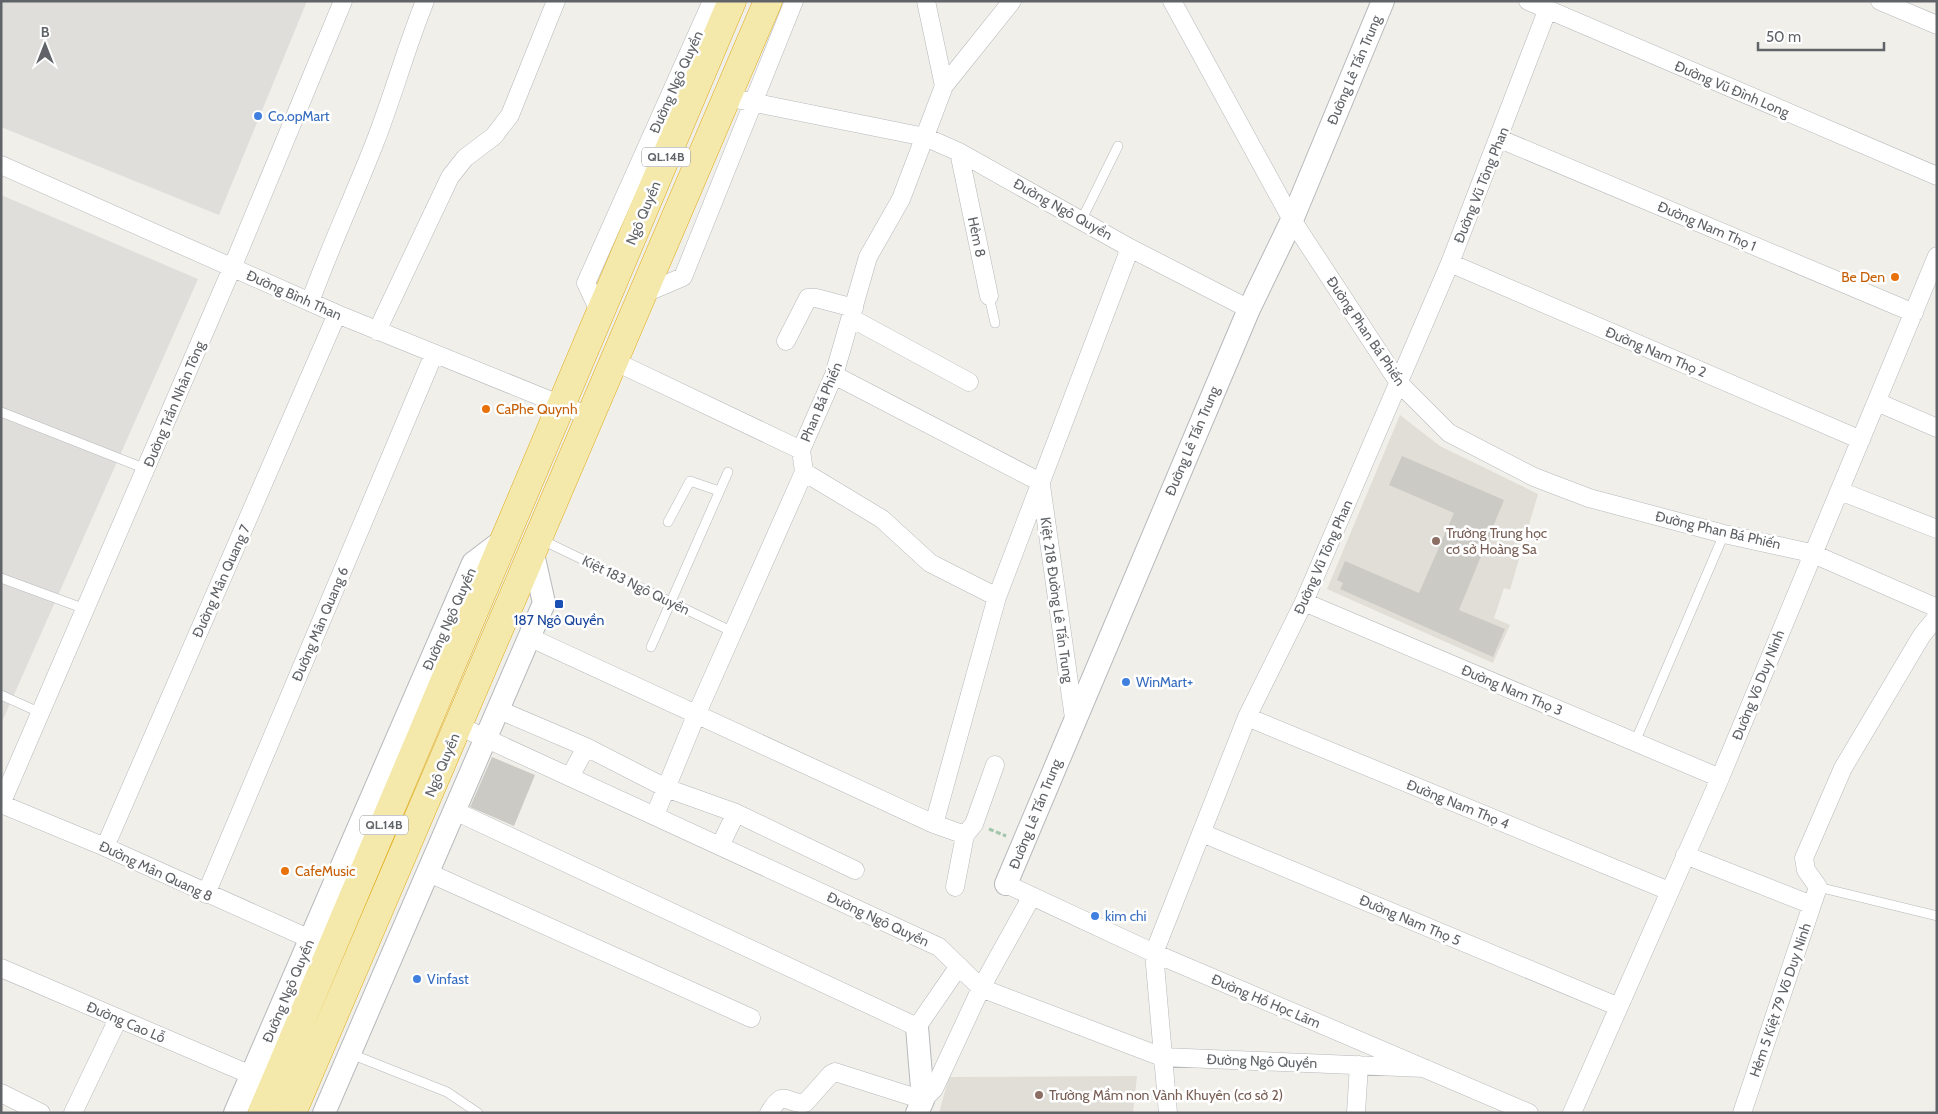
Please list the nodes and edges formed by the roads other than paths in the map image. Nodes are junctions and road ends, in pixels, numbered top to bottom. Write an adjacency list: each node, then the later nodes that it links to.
1 (343, 1): 30 (street, Đường Trần Nhân Tông)
2 (425, 1): 33 (street)
3 (556, 1): 40 (street)
4 (712, 1): 35 (street, Đường Ngô Quyền)
5 (732, 1): 35 (highway, Ngô Quyền / QL.14B)
6 (768, 1): 17 (highway, QL.14B)
7 (794, 1): 18 (street)
8 (926, 1): 16 (street)
9 (1012, 1): 16 (street, Phan Bá Phiến)
10 (1172, 1): 26 (street, Đường Phan Bá Phiến)
11 (1383, 1): 26 (street, Đường Lê Tấn Trung)
12 (1528, 1): 14 (street, Đường Vũ Đình Long)
13 (1880, 1): 15 (street)
14 (1547, 11): 20 (street, Đường Vũ Tông Phan); 24 (street, Đường Vũ Đình Long)
15 (1937, 25)
16 (944, 86): 19 (street, Phan Bá Phiến)
17 (726, 97): 18 (street, Đường Ngô Quyền); 31 (highway, QL.14B)
18 (753, 102): 19 (street, Đường Ngô Quyền); 31 (street)
19 (925, 137): 22 (street, Đường Ngô Quyền); 36 (street, Phan Bá Phiến)
20 (1500, 139): 29 (street, Đường Vũ Tông Phan); 37 (street, Đường Nam Thọ 1)
21 (1118, 146): 25 (lane)
22 (959, 152): 25 (street, Đường Ngô Quyền); 32 (street, Hẻm 8)
23 (1, 165): 30 (street, Đường Bình Than)
24 (1937, 176)
25 (1082, 219): 27 (street, Đường Ngô Quyền)
26 (1292, 220): 34 (street, Đường Lê Tấn Trung); 46 (street, Đường Phan Bá Phiến)
27 (1130, 248): 34 (street, Đường Ngô Quyền); 57 (street)
28 (1937, 256): 37 (street, Đường Võ Duy Ninh)
29 (1450, 263): 46 (street, Đường Vũ Tông Phan); 52 (street, Đường Nam Thọ 2)
30 (232, 268): 33 (street, Đường Bình Than); 54 (street, Đường Trần Nhân Tông)
31 (643, 294): 43 (highway, QL.14B)
32 (989, 296): 39 (lane, Hẻm 8)
33 (310, 302): 38 (street, Đường Bình Than)
34 (1249, 309): 80 (street, Đường Lê Tấn Trung)
35 (600, 313): 48 (highway, Đường Ngô Quyền / QL.14B)
36 (852, 313): 41 (street); 44 (street, Phan Bá Phiến); 45 (street)
37 (1914, 313): 47 (street, Đường Võ Duy Ninh)
38 (337, 314): 40 (street, Đường Bình Than); 98 (street, Đường Mân Quang 7)
39 (995, 323)
40 (377, 331): 42 (street, Đường Bình Than)
41 (786, 341)
42 (434, 354): 48 (street, Đường Bình Than); 106 (street, Đường Mân Quang 6)
43 (614, 361): 50 (highway, QL.14B); 53 (street)
44 (834, 375): 53 (street, Phan Bá Phiến); 57 (street)
45 (969, 382)
46 (1399, 383): 62 (street, Đường Phan Bá Phiến); 68 (street, Đường Vũ Tông Phan)
47 (1877, 402): 51 (street); 52 (street, Đường Võ Duy Ninh)
48 (562, 406): 50 (street, Đường Bình Than); 63 (highway, Đường Ngô Quyền / QL.14B)
49 (1, 412): 54 (lane)
50 (591, 417): 64 (highway, Ngô Quyền / QL.14B)
51 (1937, 428)
52 (1861, 440): 59 (street, Đường Võ Duy Ninh)
53 (801, 450): 56 (street, Phan Bá Phiến)
54 (146, 469): 71 (street, Đường Trần Nhân Tông)
55 (728, 472): 58 (lane)
56 (804, 472): 67 (street); 73 (street)
57 (1040, 482): 67 (street); 80 (street, Kiệt 218 Đường Lê Tấn Trung)
58 (720, 491): 60 (lane); 69 (lane)
59 (1840, 491): 61 (street); 65 (street, Đường Võ Duy Ninh)
60 (668, 522)
61 (1937, 528)
62 (1724, 534): 65 (street, Đường Phan Bá Phiến); 84 (lane)
63 (506, 538): 110 (street, Đường Ngô Quyền); 131 (highway, QL.14B)
64 (536, 546): 69 (lane, Kiệt 183 Ngô Quyền); 74 (street); 82 (highway, Ngô Quyền / QL.14B)
65 (1811, 553): 70 (street, Đường Phan Bá Phiến); 88 (street, Đường Võ Duy Ninh)
66 (1, 578): 71 (lane)
67 (997, 597): 94 (street)
68 (1304, 602): 81 (street, Đường Vũ Tông Phan); 84 (street, Đường Nam Thọ 3)
69 (672, 603): 73 (lane, Kiệt 183 Ngô Quyền); 75 (lane)
70 (1937, 608)
71 (86, 609): 78 (street, Đường Trần Nhân Tông)
72 (1937, 617): 104 (street)
73 (733, 632): 79 (street)
74 (529, 637): 77 (street); 79 (street)
75 (652, 647)
76 (1, 695): 78 (lane)
77 (497, 709): 83 (street); 85 (street)
78 (42, 713): 90 (street, Đường Trần Nhân Tông)
79 (697, 713): 89 (street); 94 (street)
80 (1074, 718): 102 (street, Đường Lê Tấn Trung)
81 (1247, 718): 96 (street, Đường Vũ Tông Phan); 105 (street, Đường Nam Thọ 4)
82 (459, 726): 83 (street, Đường Ngô Quyền); 132 (highway, Ngô Quyền / QL.14B)
83 (485, 738): 87 (street, Đường Ngô Quyền); 91 (street)
84 (1634, 742): 88 (street, Đường Nam Thọ 3)
85 (586, 747): 87 (street); 89 (street)
86 (995, 765): 95 (street)
87 (570, 777): 93 (street, Đường Ngô Quyền)
88 (1720, 778): 99 (street, Đường Võ Duy Ninh)
89 (666, 788): 92 (street); 93 (street)
90 (1, 804): 98 (street, Đường Mân Quang 8)
91 (454, 811): 101 (street); 118 (street)
92 (736, 813): 97 (street); 100 (street)
93 (655, 815): 97 (street, Đường Ngô Quyền)
94 (934, 824): 95 (street)
95 (970, 829): 103 (street)
96 (1202, 833): 111 (street, Đường Vũ Tông Phan); 115 (street, Đường Nam Thọ 5)
97 (720, 846): 112 (street, Đường Ngô Quyền)
98 (105, 847): 106 (street, Đường Mân Quang 8)
99 (1685, 855): 105 (street, Đường Võ Duy Ninh); 108 (street)
100 (855, 870)
101 (429, 873): 116 (street); 119 (street)
102 (1006, 884): 107 (street, Đường Hồ Học Lãm)
103 (955, 886)
104 (1818, 887): 108 (street, Hẻm 5 Kiệt 79 Võ Duy Ninh); 109 (lane)
105 (1669, 891): 115 (street, Đường Võ Duy Ninh)
106 (206, 894): 110 (street, Đường Mân Quang 8)
107 (1032, 896): 111 (street, Đường Hồ Học Lãm); 114 (street)
108 (1812, 905): 139 (street, Hẻm 5 Kiệt 79 Võ Duy Ninh)
109 (1937, 916)
110 (310, 939): 123 (street, Đường Ngô Quyền)
111 (1154, 953): 120 (street, Đường Vũ Tông Phan); 122 (street, Đường Hồ Học Lãm)
112 (959, 966): 114 (street, Đường Ngô Quyền); 118 (street)
113 (1, 968): 117 (street, Đường Cao Lỗ)
114 (981, 988): 120 (street, Đường Ngô Quyền); 125 (street)
115 (1619, 1006): 127 (street, Đường Võ Duy Ninh)
116 (751, 1018)
117 (118, 1019): 123 (street, Đường Cao Lỗ); 129 (street)
118 (918, 1028): 125 (street)
119 (350, 1053): 133 (street); 134 (lane)
120 (1162, 1057): 121 (street, Đường Ngô Quyền); 136 (street, Đường Vũ Tông Phan)
121 (1359, 1065): 122 (street, Đường Ngô Quyền); 137 (street)
122 (1424, 1068): 126 (street, Đường Hồ Học Lãm)
123 (251, 1075): 130 (street, Đường Ngô Quyền)
124 (1, 1093): 128 (street)
125 (920, 1106): 135 (street)
126 (1498, 1106): 138 (street, Đường Hồ Học Lãm)
127 (1575, 1112)
128 (41, 1113)
129 (73, 1113)
130 (235, 1113)
131 (262, 1113)
132 (292, 1113)
133 (324, 1113)
134 (478, 1113)
135 (769, 1113)
136 (1168, 1113)
137 (1356, 1113)
138 (1529, 1113)
139 (1742, 1113)

